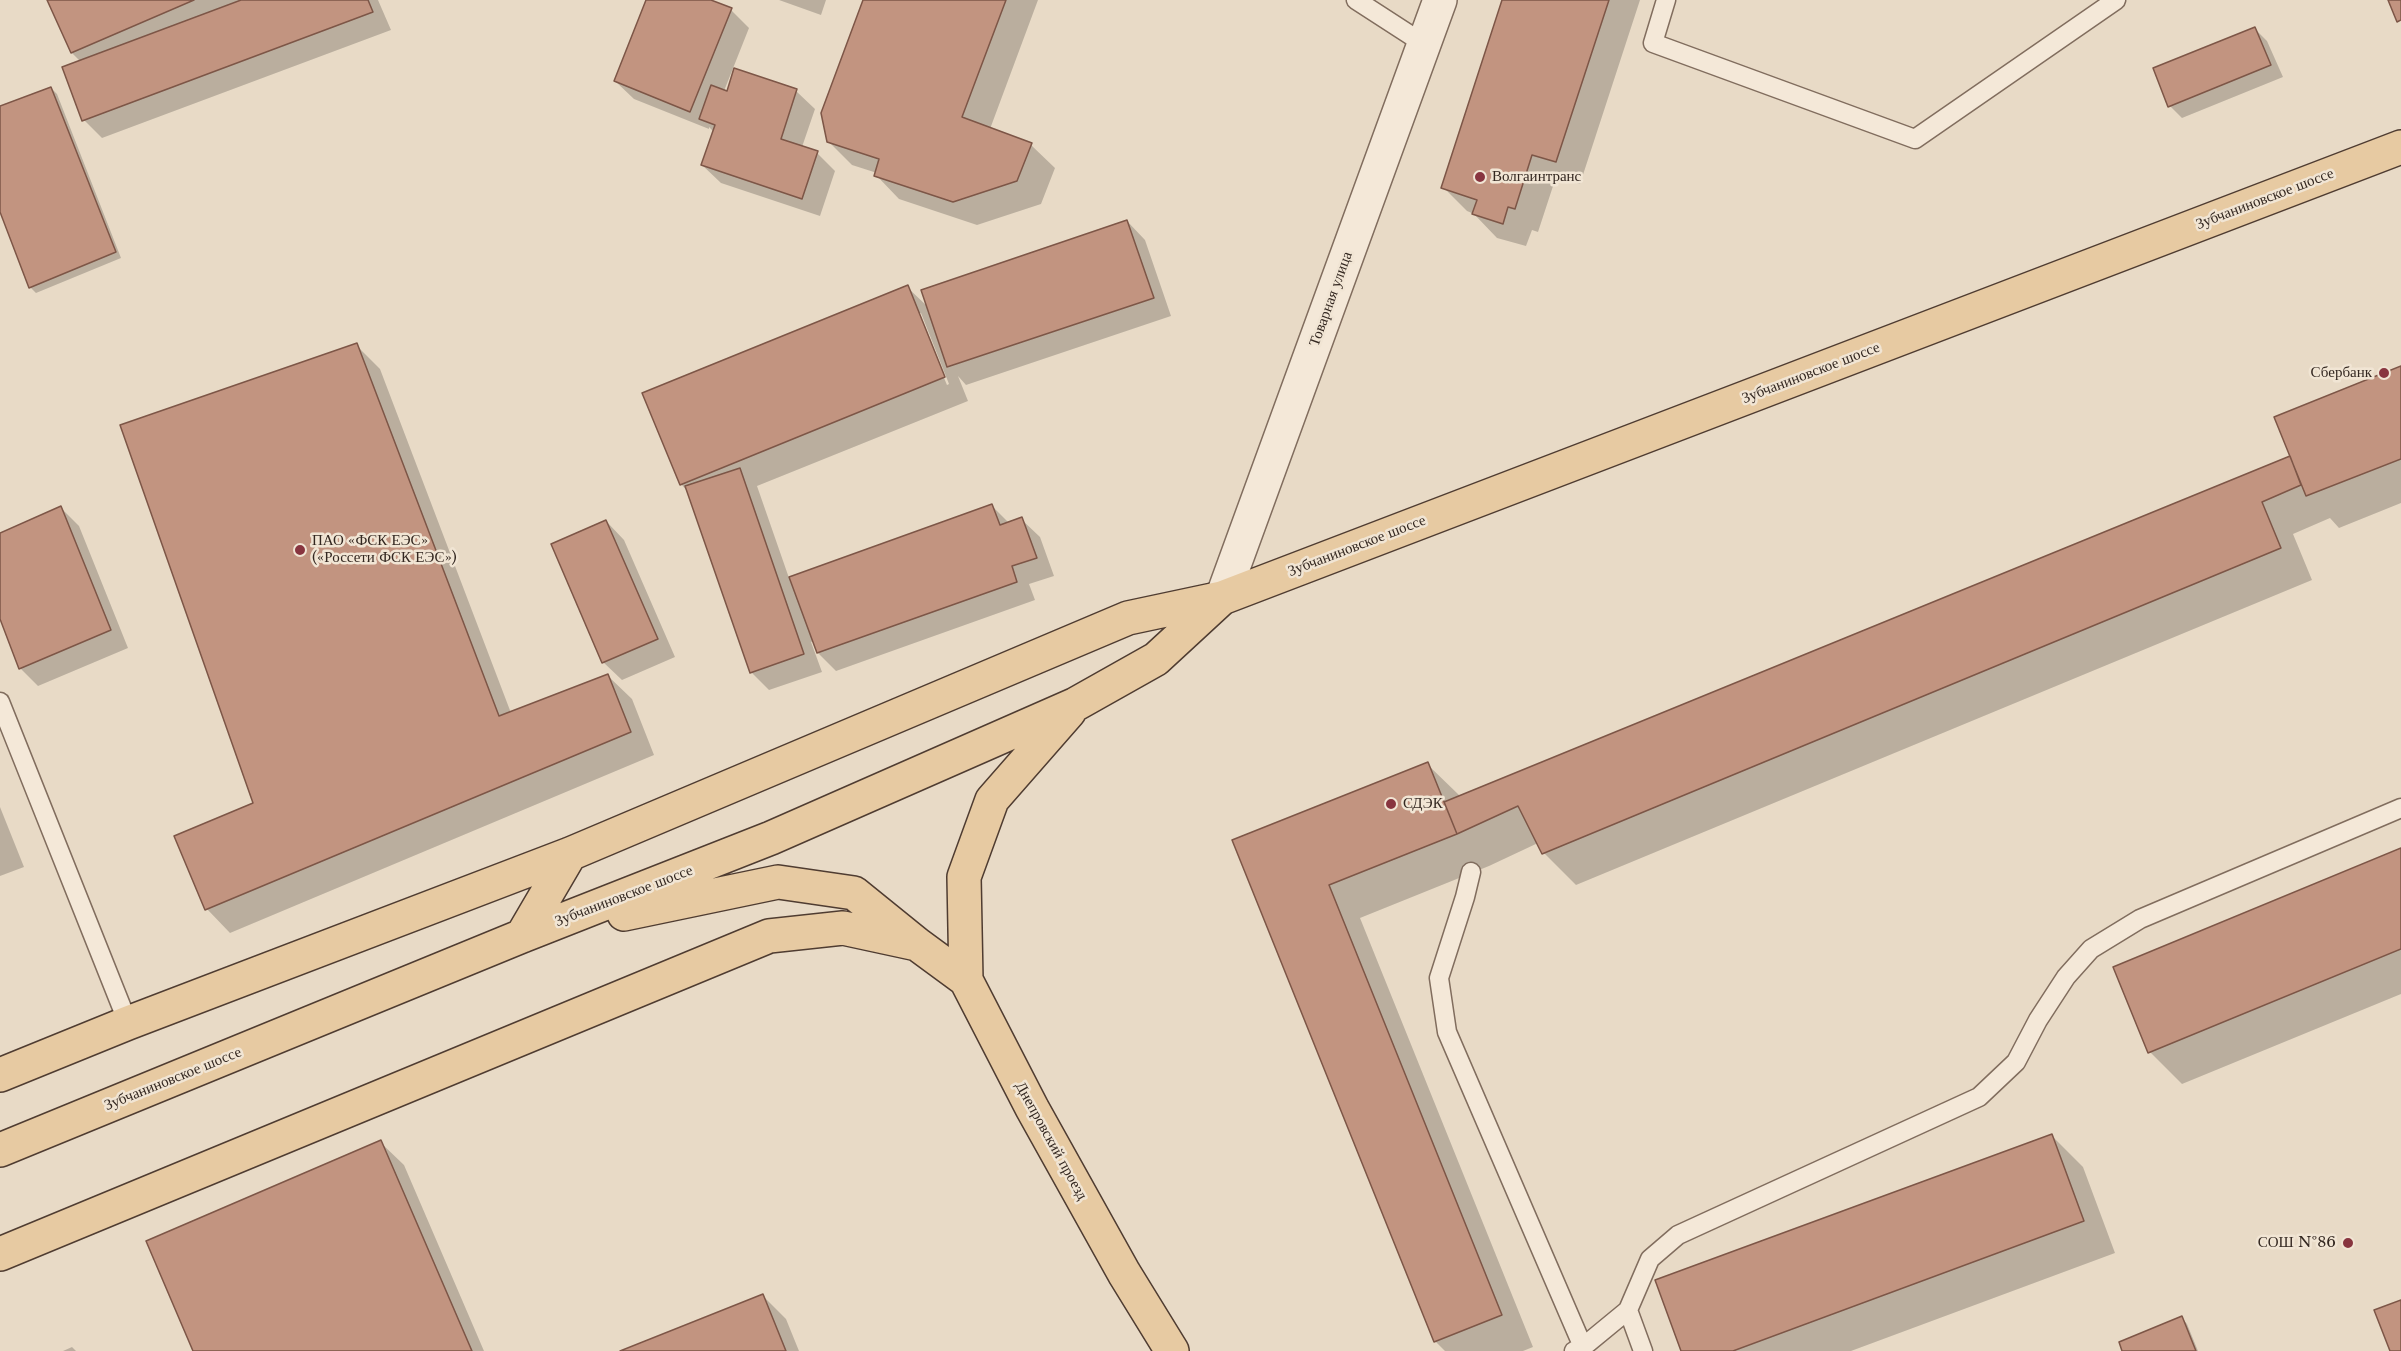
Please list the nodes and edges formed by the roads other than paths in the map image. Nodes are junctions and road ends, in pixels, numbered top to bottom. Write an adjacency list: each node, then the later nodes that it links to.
1 (1356, 0): 5 (lane)
2 (1440, 0): 5 (street, Товарная улица)
3 (1666, 0): 4 (lane)
4 (2116, 0)
5 (1424, 44): 7 (street, Товарная улица)
6 (2401, 147): 7 (main road, Зубчаниновское шоссе)
7 (1222, 598): 9 (main road, Зубчаниновское шоссе); 11 (main road, Зубчаниновское шоссе)
8 (0, 702): 16 (lane)
9 (1076, 704): 13 (main road, Зубчаниновское шоссе); 15 (main road)
10 (2401, 808): 20 (lane)
11 (570, 854): 13 (main road); 16 (main road, Зубчаниновское шоссе)
12 (1471, 872): 21 (lane)
13 (522, 936): 14 (main road, Днепровский проезд); 18 (main road, Зубчаниновское шоссе)
14 (916, 944): 15 (main road, Днепровский проезд); 19 (main road)
15 (966, 980): 22 (main road, Днепровский проезд)
16 (128, 1023): 17 (main road, Зубчаниновское шоссе)
17 (0, 1075)
18 (0, 1150)
19 (0, 1254)
20 (1628, 1310): 21 (lane); 23 (lane)
21 (1579, 1349)
22 (1172, 1351)
23 (1643, 1351)

